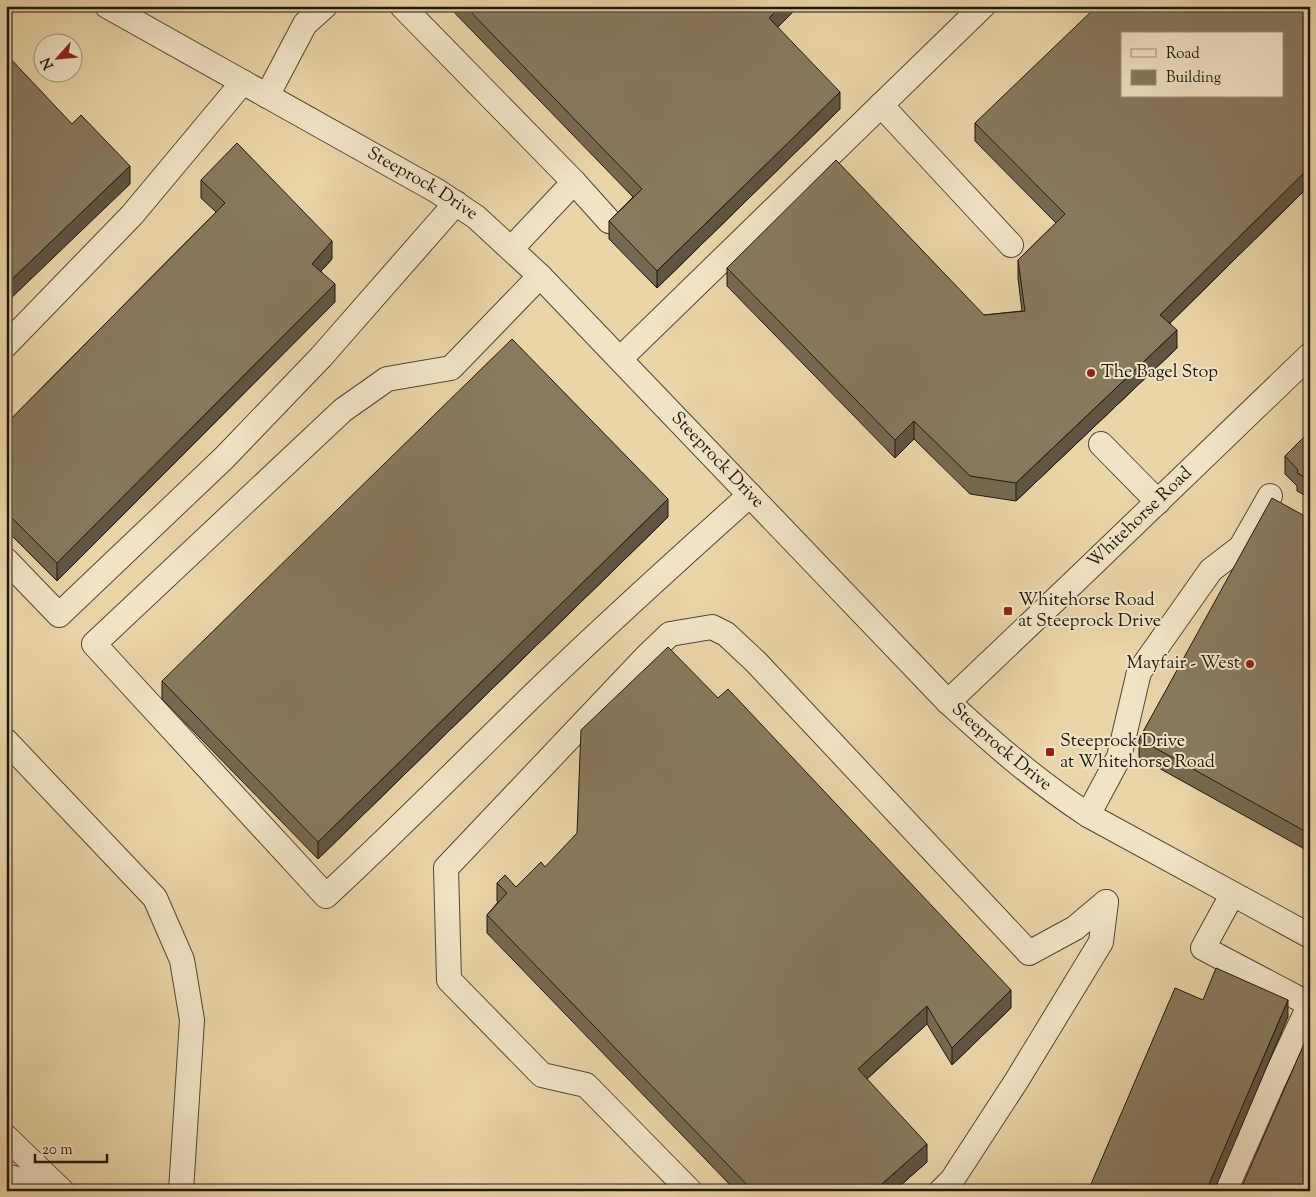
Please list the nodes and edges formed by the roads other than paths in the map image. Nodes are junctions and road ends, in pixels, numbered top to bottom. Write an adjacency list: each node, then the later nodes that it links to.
1 (107, 6): 5 (street, Steeprock Drive)
2 (402, 6): 8 (street)
3 (984, 6): 7 (street)
4 (312, 10): 6 (street)
5 (243, 82): 6 (street, Steeprock Drive); 14 (street)
6 (267, 96): 9 (street, Steeprock Drive)
7 (881, 105): 11 (street); 16 (street)
8 (574, 182): 10 (street); 12 (street)
9 (456, 204): 12 (street, Steeprock Drive); 21 (street)
10 (609, 221)
11 (1011, 245)
12 (511, 248): 13 (street, Steeprock Drive)
13 (540, 276): 16 (street, Steeprock Drive); 18 (street)
14 (6, 345)
15 (1310, 355): 20 (street, Whitehorse Road)
16 (620, 358): 18 (street, Steeprock Drive)
17 (1102, 444): 20 (street)
18 (750, 495): 22 (street, Steeprock Drive)
19 (1270, 496): 24 (street)
20 (1158, 502): 22 (street, Whitehorse Road)
21 (6, 560)
22 (948, 702): 24 (street, Steeprock Drive)
23 (6, 741): 30 (street)
24 (1088, 815): 25 (street, Steeprock Drive)
25 (1232, 895): 26 (street, Steeprock Drive); 27 (street)
26 (1310, 936)
27 (1310, 1004): 33 (street)
28 (6, 1137): 29 (street)
29 (6, 1176)
30 (181, 1191)
31 (690, 1191): 32 (street)
32 (941, 1191)
33 (1224, 1191)

